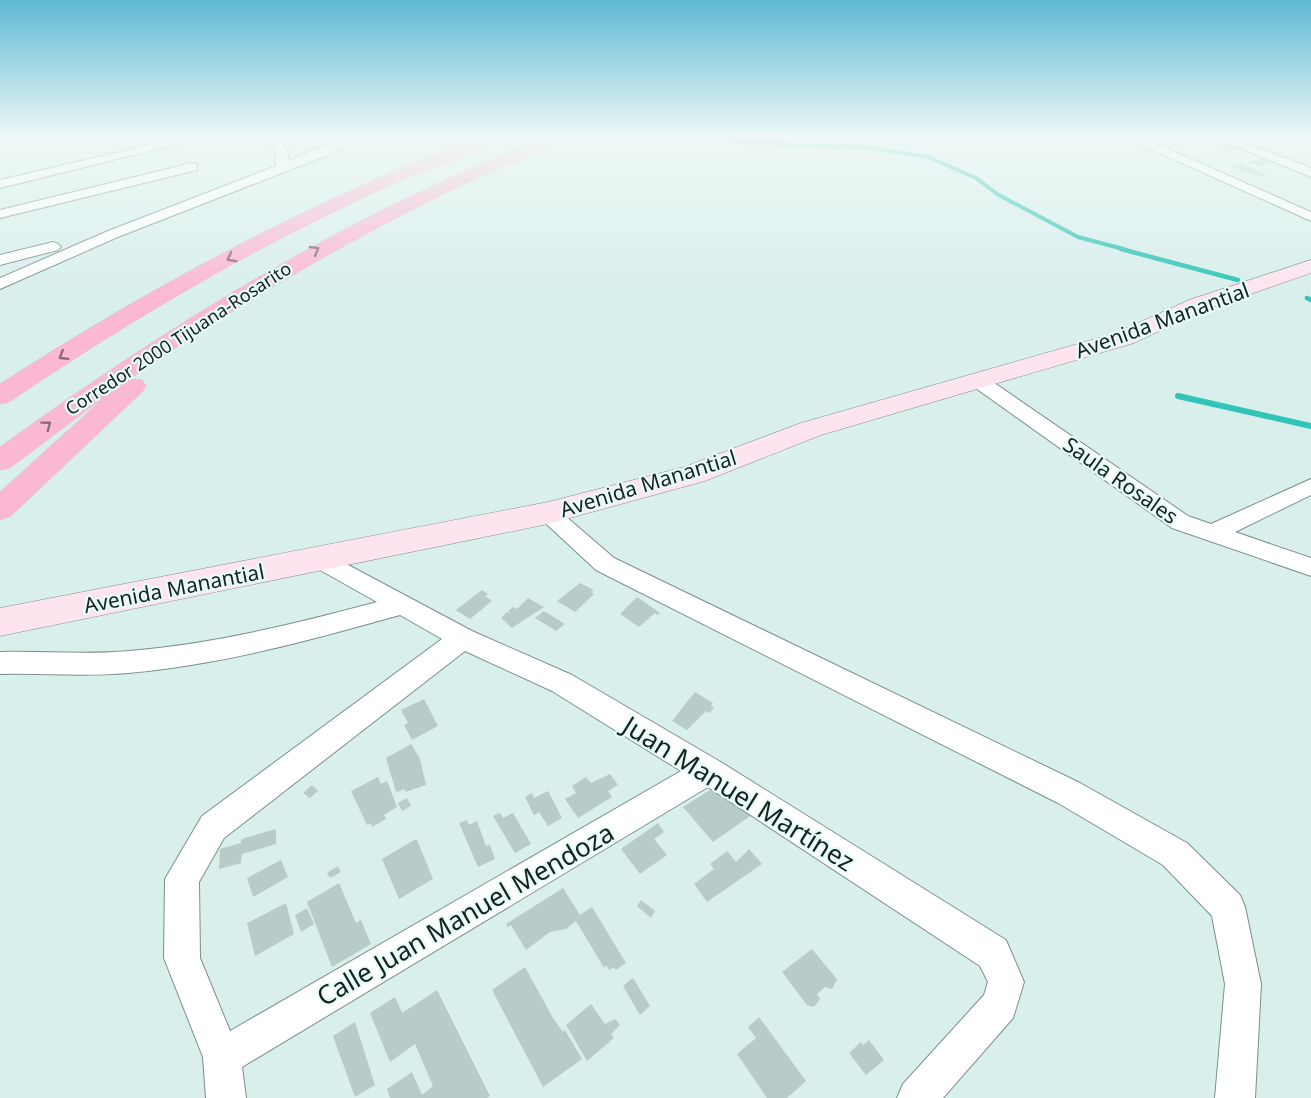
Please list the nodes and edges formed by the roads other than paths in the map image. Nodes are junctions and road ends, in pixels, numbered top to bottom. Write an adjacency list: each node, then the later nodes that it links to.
1 (123, 188): 6 (street)
2 (227, 188): 8 (street)
3 (370, 188): 14 (highway, Corredor 2000 Tijuana-Rosarito, one-way to 14)
4 (438, 188): 12 (highway, Corredor 2000 Tijuana-Rosarito, one-way to 4)
5 (1246, 188): 7 (street)
6 (0, 214)
7 (1311, 217)
8 (100, 239): 9 (street); 11 (street)
9 (0, 260)
10 (1311, 266): 13 (main road, Avenida Manantial)
11 (0, 284)
12 (219, 307): 15 (highway, Corredor 2000 Tijuana-Rosarito, one-way to 12); 17 (highway)
13 (977, 380): 18 (main road, Avenida Manantial); 19 (street, Saula Rosales)
14 (7, 390)
15 (0, 461)
16 (1311, 486): 19 (street)
17 (0, 509)
18 (548, 513): 20 (main road, Avenida Manantial); 30 (street)
19 (1211, 534): 21 (street, Saula Rosales)
20 (320, 559): 22 (street, Juan Manuel Martínez); 23 (main road, Avenida Manantial)
21 (1311, 567)
22 (402, 604): 24 (street, Juan Manuel Martínez); 25 (street)
23 (0, 622)
24 (463, 638): 26 (street, Juan Manuel Martínez); 27 (street)
25 (0, 663)
26 (708, 771): 27 (street, Calle Juan Manuel Mendoza); 29 (street, Juan Manuel Martínez)
27 (222, 1057): 28 (street)
28 (226, 1098)
29 (917, 1098)
30 (1235, 1098)

